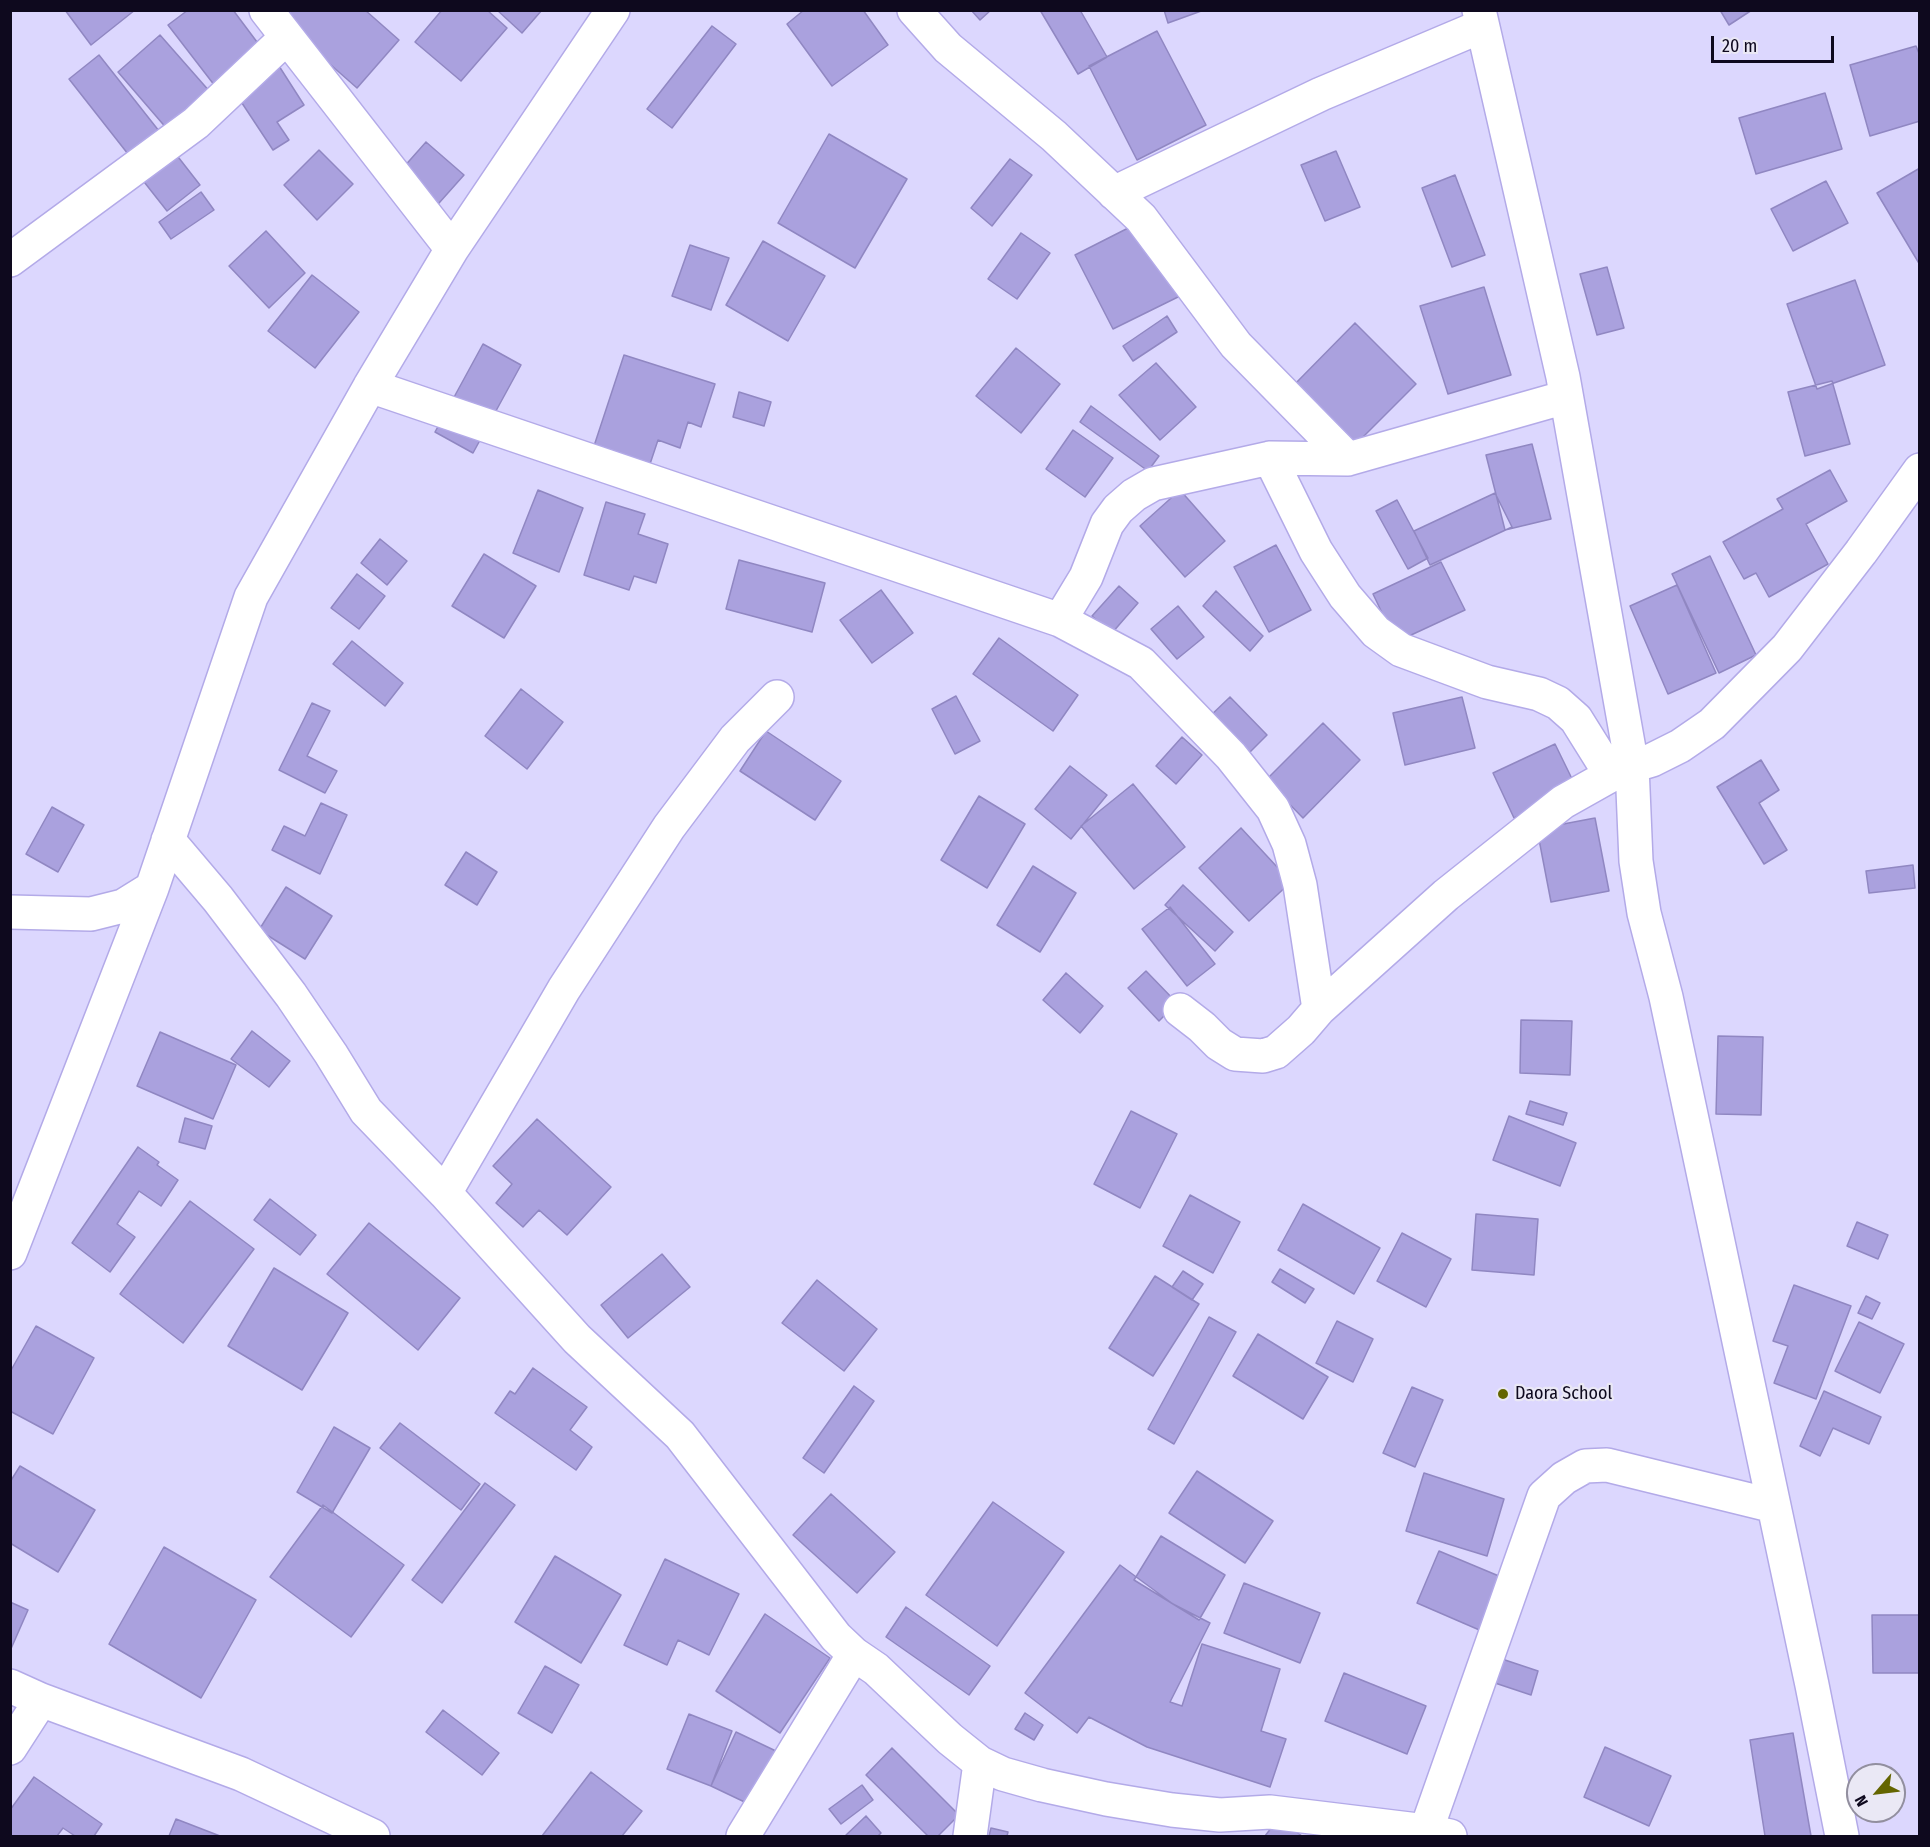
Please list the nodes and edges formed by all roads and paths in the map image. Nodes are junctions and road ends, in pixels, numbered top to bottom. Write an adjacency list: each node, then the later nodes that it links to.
1 (266, 10): 5 (street)
2 (914, 10): 6 (street)
3 (608, 13): 7 (street)
4 (1481, 18): 6 (street); 10 (street)
5 (286, 38): 7 (street); 8 (street)
6 (1114, 193): 12 (street)
7 (452, 249): 9 (street)
8 (10, 260)
9 (370, 386): 14 (street); 17 (street)
10 (1566, 397): 12 (street); 16 (street)
11 (1270, 458): 12 (street); 14 (street); 16 (street)
12 (1348, 459)
13 (1920, 470): 16 (street)
14 (1060, 620): 21 (street)
15 (777, 697): 22 (street)
16 (1622, 771): 21 (street); 24 (street)
17 (168, 840): 18 (street); 22 (street)
18 (152, 888): 19 (street); 23 (street)
19 (10, 912)
20 (1180, 1010): 21 (street)
21 (1319, 1010)
22 (446, 1193): 25 (street)
23 (10, 1253)
24 (1774, 1506): 30 (street); 34 (street)
25 (854, 1654): 29 (street); 32 (street)
26 (10, 1686): 27 (street)
27 (41, 1700): 28 (street); 31 (street)
28 (10, 1748)
29 (980, 1763): 30 (street); 33 (street)
30 (1438, 1833)
31 (373, 1836)
32 (742, 1836)
33 (970, 1836)
34 (1842, 1836)

